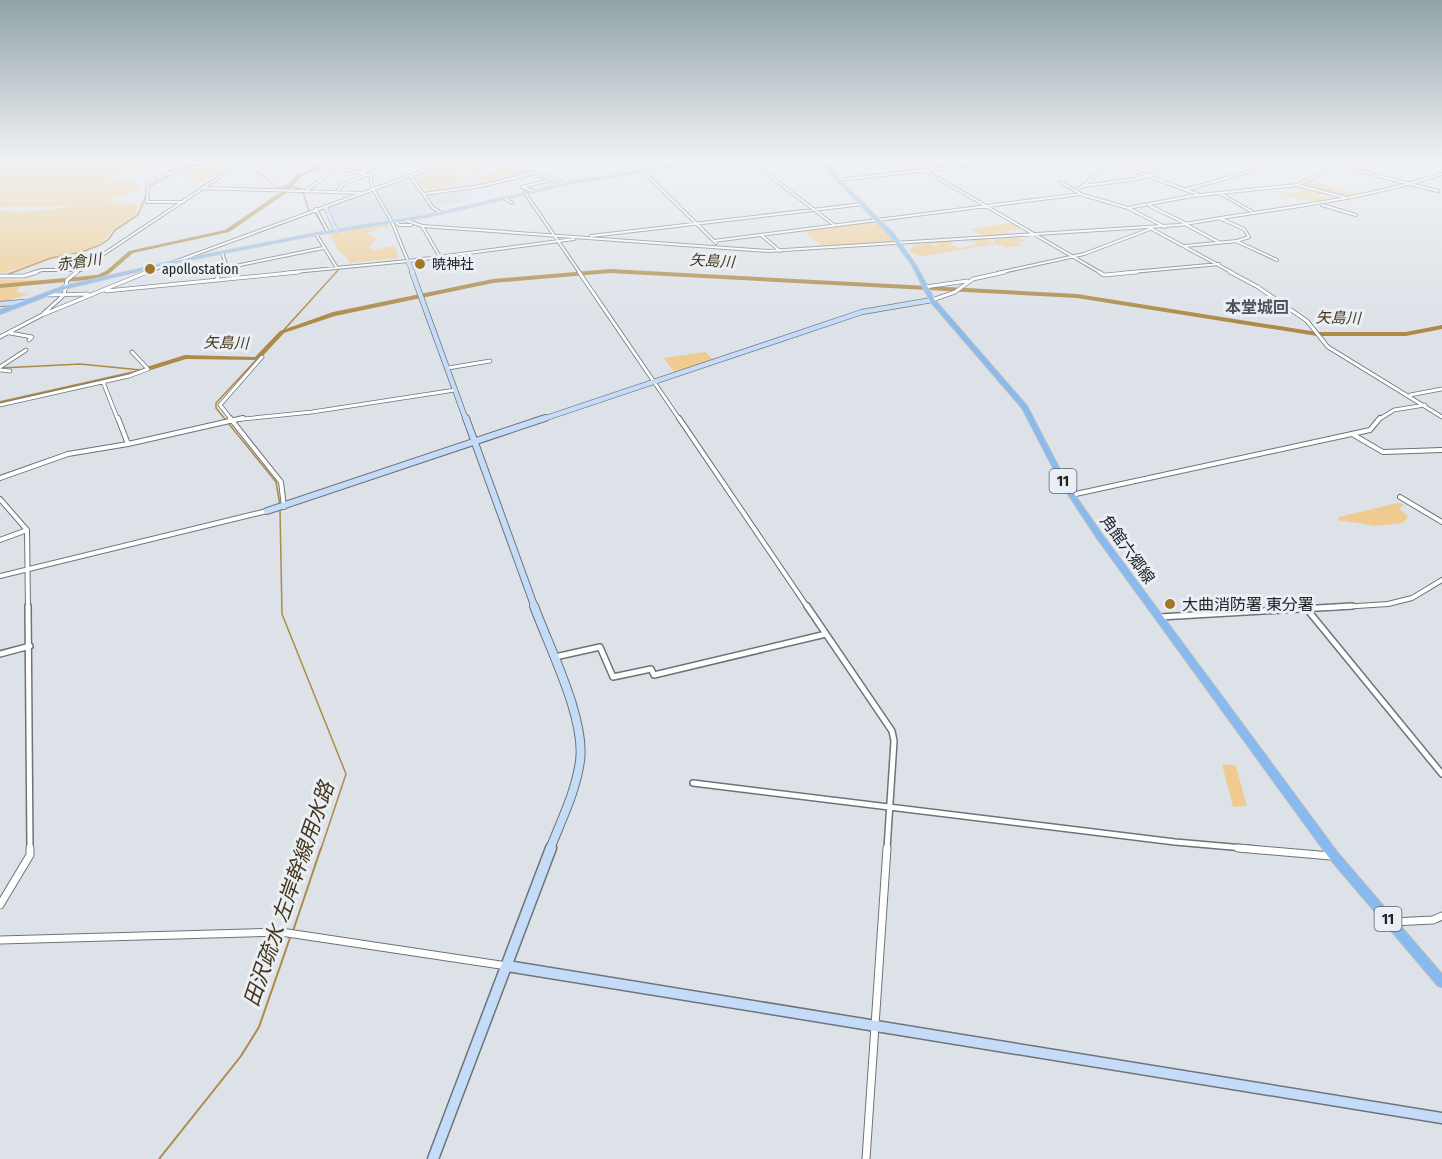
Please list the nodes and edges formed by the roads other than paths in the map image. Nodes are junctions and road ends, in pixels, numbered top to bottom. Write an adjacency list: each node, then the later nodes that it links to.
1 (167, 213): 57 (street)
2 (305, 213): 52 (street)
3 (318, 213): 31 (street)
4 (329, 213): 30 (street)
5 (389, 213): 22 (street)
6 (442, 213): 20 (main road)
7 (539, 213): 33 (street)
8 (685, 213): 23 (street)
9 (781, 213): 23 (street)
10 (818, 213): 26 (street)
11 (871, 213): 21 (main road, 角館六郷線 / 11)
12 (931, 213): 21 (street)
13 (997, 213): 35 (street)
14 (1138, 213): 28 (street)
15 (1164, 213): 24 (street)
16 (1247, 213): 19 (street)
17 (1350, 213): 18 (street)
18 (1356, 215)
19 (1218, 218): 24 (street); 39 (street)
20 (405, 220): 22 (main road); 25 (street)
21 (878, 220): 26 (street); 40 (main road, 角館六郷線 / 11)
22 (394, 222): 25 (street); 30 (main road); 51 (street)
23 (696, 224): 36 (street); 38 (street)
24 (1186, 224): 28 (street); 41 (street)
25 (417, 225): 27 (street)
26 (834, 225): 34 (street)
27 (422, 226): 33 (street); 47 (street)
28 (1165, 227): 29 (street)
29 (1151, 228): 35 (street); 42 (street); 48 (street)
30 (336, 231): 31 (main road)
31 (328, 232): 32 (main road)
32 (316, 234): 43 (street); 46 (main road)
33 (554, 235): 36 (street); 37 (street)
34 (761, 235): 38 (street); 45 (street)
35 (1036, 236): 40 (street); 48 (street)
36 (579, 237): 37 (street); 44 (street)
37 (558, 241): 47 (street); 84 (street)
38 (714, 241): 44 (street)
39 (1236, 241): 41 (street); 50 (street)
40 (898, 243): 45 (street); 64 (main road, 角館六郷線 / 11)
41 (1220, 243): 42 (street)
42 (1185, 246): 53 (street)
43 (323, 248): 54 (street); 55 (street)
44 (721, 248): 45 (street)
45 (780, 251)
46 (222, 253): 49 (main road); 54 (street)
47 (440, 257): 51 (street)
48 (1072, 257): 53 (street); 61 (street)
49 (184, 260): 52 (main road); 56 (street)
50 (1277, 260)
51 (408, 261): 55 (street); 81 (street)
52 (169, 263): 63 (main road); 65 (street)
53 (1219, 264): 87 (street)
54 (225, 268): 60 (street)
55 (336, 268): 60 (street)
56 (193, 269)
57 (81, 270): 58 (street); 63 (street)
58 (0, 276)
59 (197, 277): 62 (street)
60 (216, 280): 62 (street)
61 (968, 281): 64 (street); 68 (street)
62 (200, 282): 65 (street)
63 (67, 283): 66 (street); 69 (main road)
64 (926, 288): 68 (main road, 角館六郷線 / 11)
65 (95, 293): 66 (street); 72 (street)
66 (64, 295): 67 (street); 72 (street)
67 (48, 296)
68 (932, 300): 84 (street); 97 (main road, 角館六郷線 / 11)
69 (24, 302): 70 (street); 71 (main road)
70 (0, 304)
71 (0, 312)
72 (42, 315): 73 (street)
73 (10, 333): 74 (street); 75 (street)
74 (0, 337)
75 (28, 340)
76 (26, 350): 80 (street)
77 (132, 352): 83 (street)
78 (262, 357): 91 (street)
79 (490, 361): 81 (street)
80 (0, 368): 82 (street)
81 (447, 368): 86 (street)
82 (10, 371)
83 (103, 382): 88 (street); 94 (street)
84 (654, 382): 93 (street); 110 (street)
85 (1442, 389): 87 (street)
86 (455, 390): 91 (street); 93 (street)
87 (1410, 395): 89 (street)
88 (0, 405)
89 (1425, 405): 90 (street); 92 (street)
90 (1442, 417)
91 (230, 420): 94 (street); 100 (street)
92 (1352, 434): 95 (street); 97 (street)
93 (475, 442): 100 (street); 113 (street)
94 (128, 444): 96 (street)
95 (1442, 450)
96 (0, 478)
97 (1071, 495): 109 (main road, 角館六郷線 / 11)
98 (1400, 497): 102 (street)
99 (0, 499): 103 (street)
100 (284, 507): 101 (street)
101 (267, 511): 105 (street)
102 (1442, 522)
103 (27, 530): 104 (street); 105 (street)
104 (0, 540)
105 (27, 570): 106 (street); 111 (street)
106 (0, 576)
107 (1442, 580): 108 (street)
108 (1306, 608): 109 (street); 114 (street)
109 (1160, 617): 117 (main road, 角館六郷線 / 11)
110 (826, 634): 113 (street); 116 (street)
111 (30, 646): 112 (street); 118 (street)
112 (0, 654)
113 (553, 657): 122 (street)
114 (1442, 774)
115 (693, 783): 116 (street)
116 (890, 806): 117 (street); 124 (street)
117 (1334, 856): 120 (main road, 角館六郷線 / 11)
118 (0, 905)
119 (1442, 916): 120 (street)
120 (1389, 922): 123 (main road, 角館六郷線 / 11)
121 (0, 940): 122 (street)
122 (507, 966): 124 (street); 126 (street)
123 (1442, 982)
124 (874, 1026): 125 (street); 127 (street)
125 (1442, 1118)
126 (434, 1159)
127 (866, 1159)

